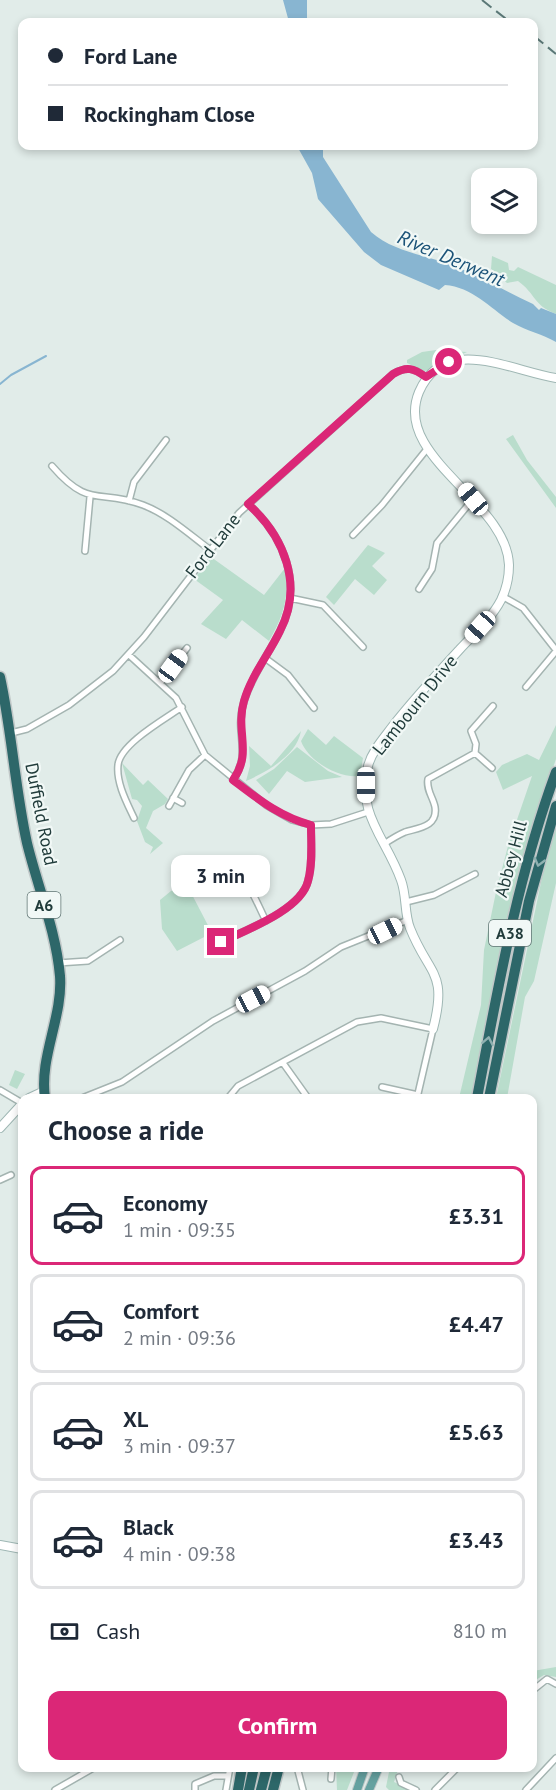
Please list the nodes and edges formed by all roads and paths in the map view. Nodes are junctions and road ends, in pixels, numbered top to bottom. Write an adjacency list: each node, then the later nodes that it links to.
1 (426, 377): 2 (street); 4 (street, Lambourn Drive); 9 (street, Ford Lane)
2 (556, 378)
3 (166, 440): 8 (street)
4 (427, 449): 7 (street, Lambourn Drive); 10 (street)
5 (51, 466): 6 (street)
6 (90, 496): 8 (street); 12 (street)
7 (473, 499): 13 (street); 14 (street, Lambourn Drive)
8 (129, 501): 11 (street)
9 (248, 504): 11 (street, Ford Lane); 15 (street)
10 (353, 535)
11 (209, 549): 19 (street, Ford Lane)
12 (85, 551)
13 (419, 589)
14 (502, 596): 18 (street); 39 (street, Lambourn Drive)
15 (290, 598): 16 (street); 20 (street)
16 (363, 647)
17 (187, 648): 22 (street)
18 (556, 650): 23 (street)
19 (129, 656): 22 (street); 27 (street, Ford Lane)
20 (265, 658): 26 (street); 32 (street)
21 (0, 677): 27 (highway, Duffield Road / A6)
22 (161, 682): 25 (street)
23 (526, 687)
24 (493, 706): 28 (street)
25 (182, 707): 29 (street); 38 (street)
26 (314, 708)
27 (11, 733): 50 (highway, Duffield Road / A6)
28 (476, 753): 30 (street); 42 (street)
29 (205, 755): 32 (street); 33 (street)
30 (492, 768)
31 (556, 772): 61 (highway, Abbey Hill / A38, one-way to 31)
32 (233, 780): 41 (street)
33 (173, 798): 34 (street); 35 (street)
34 (182, 803)
35 (169, 806)
36 (556, 806): 62 (highway, Abbey Hill / A38, one-way to 62)
37 (138, 808): 38 (street)
38 (131, 811): 40 (street)
39 (368, 812): 41 (street); 42 (street, Lambourn Drive)
40 (134, 819)
41 (311, 825): 47 (street)
42 (384, 844): 45 (street, Lambourn Drive)
43 (474, 874): 45 (street)
44 (177, 877): 47 (street)
45 (406, 902): 46 (street, Lambourn Drive)
46 (408, 920): 51 (street, Lambourn Drive); 56 (street)
47 (266, 921): 49 (street)
48 (120, 940): 50 (street)
49 (221, 942)
50 (58, 963): 55 (highway, Duffield Road / A6)
51 (433, 1029): 52 (street); 60 (street, Lambourn Drive)
52 (283, 1063): 57 (street); 58 (street)
53 (382, 1087): 59 (street)
54 (0, 1090): 63 (street)
55 (44, 1094)
56 (92, 1094)
57 (231, 1094)
58 (305, 1094)
59 (410, 1094)
60 (418, 1094)
61 (478, 1094)
62 (490, 1094)
63 (18, 1101)
64 (18, 1108): 65 (street)
65 (0, 1128)
66 (11, 1175): 67 (street)
67 (0, 1180)
68 (0, 1545): 69 (street)
69 (18, 1548)
70 (556, 1684): 71 (street)
71 (537, 1687)
72 (556, 1758): 98 (street)
73 (87, 1772): 88 (street)
74 (229, 1772): 83 (street)
75 (241, 1772): 90 (highway)
76 (253, 1772): 91 (highway)
77 (266, 1772): 92 (highway)
78 (278, 1772): 93 (highway)
79 (298, 1772): 94 (street)
80 (332, 1772): 85 (street)
81 (376, 1772): 95 (main road)
82 (453, 1772): 97 (street)
83 (228, 1776): 86 (street); 89 (street)
84 (399, 1777): 96 (street)
85 (331, 1779)
86 (194, 1785)
87 (358, 1786): 95 (street)
88 (56, 1790)
89 (226, 1790)
90 (238, 1790)
91 (249, 1790)
92 (261, 1790)
93 (273, 1790)
94 (303, 1790)
95 (367, 1790)
96 (416, 1790)
97 (435, 1790)
98 (526, 1790)

